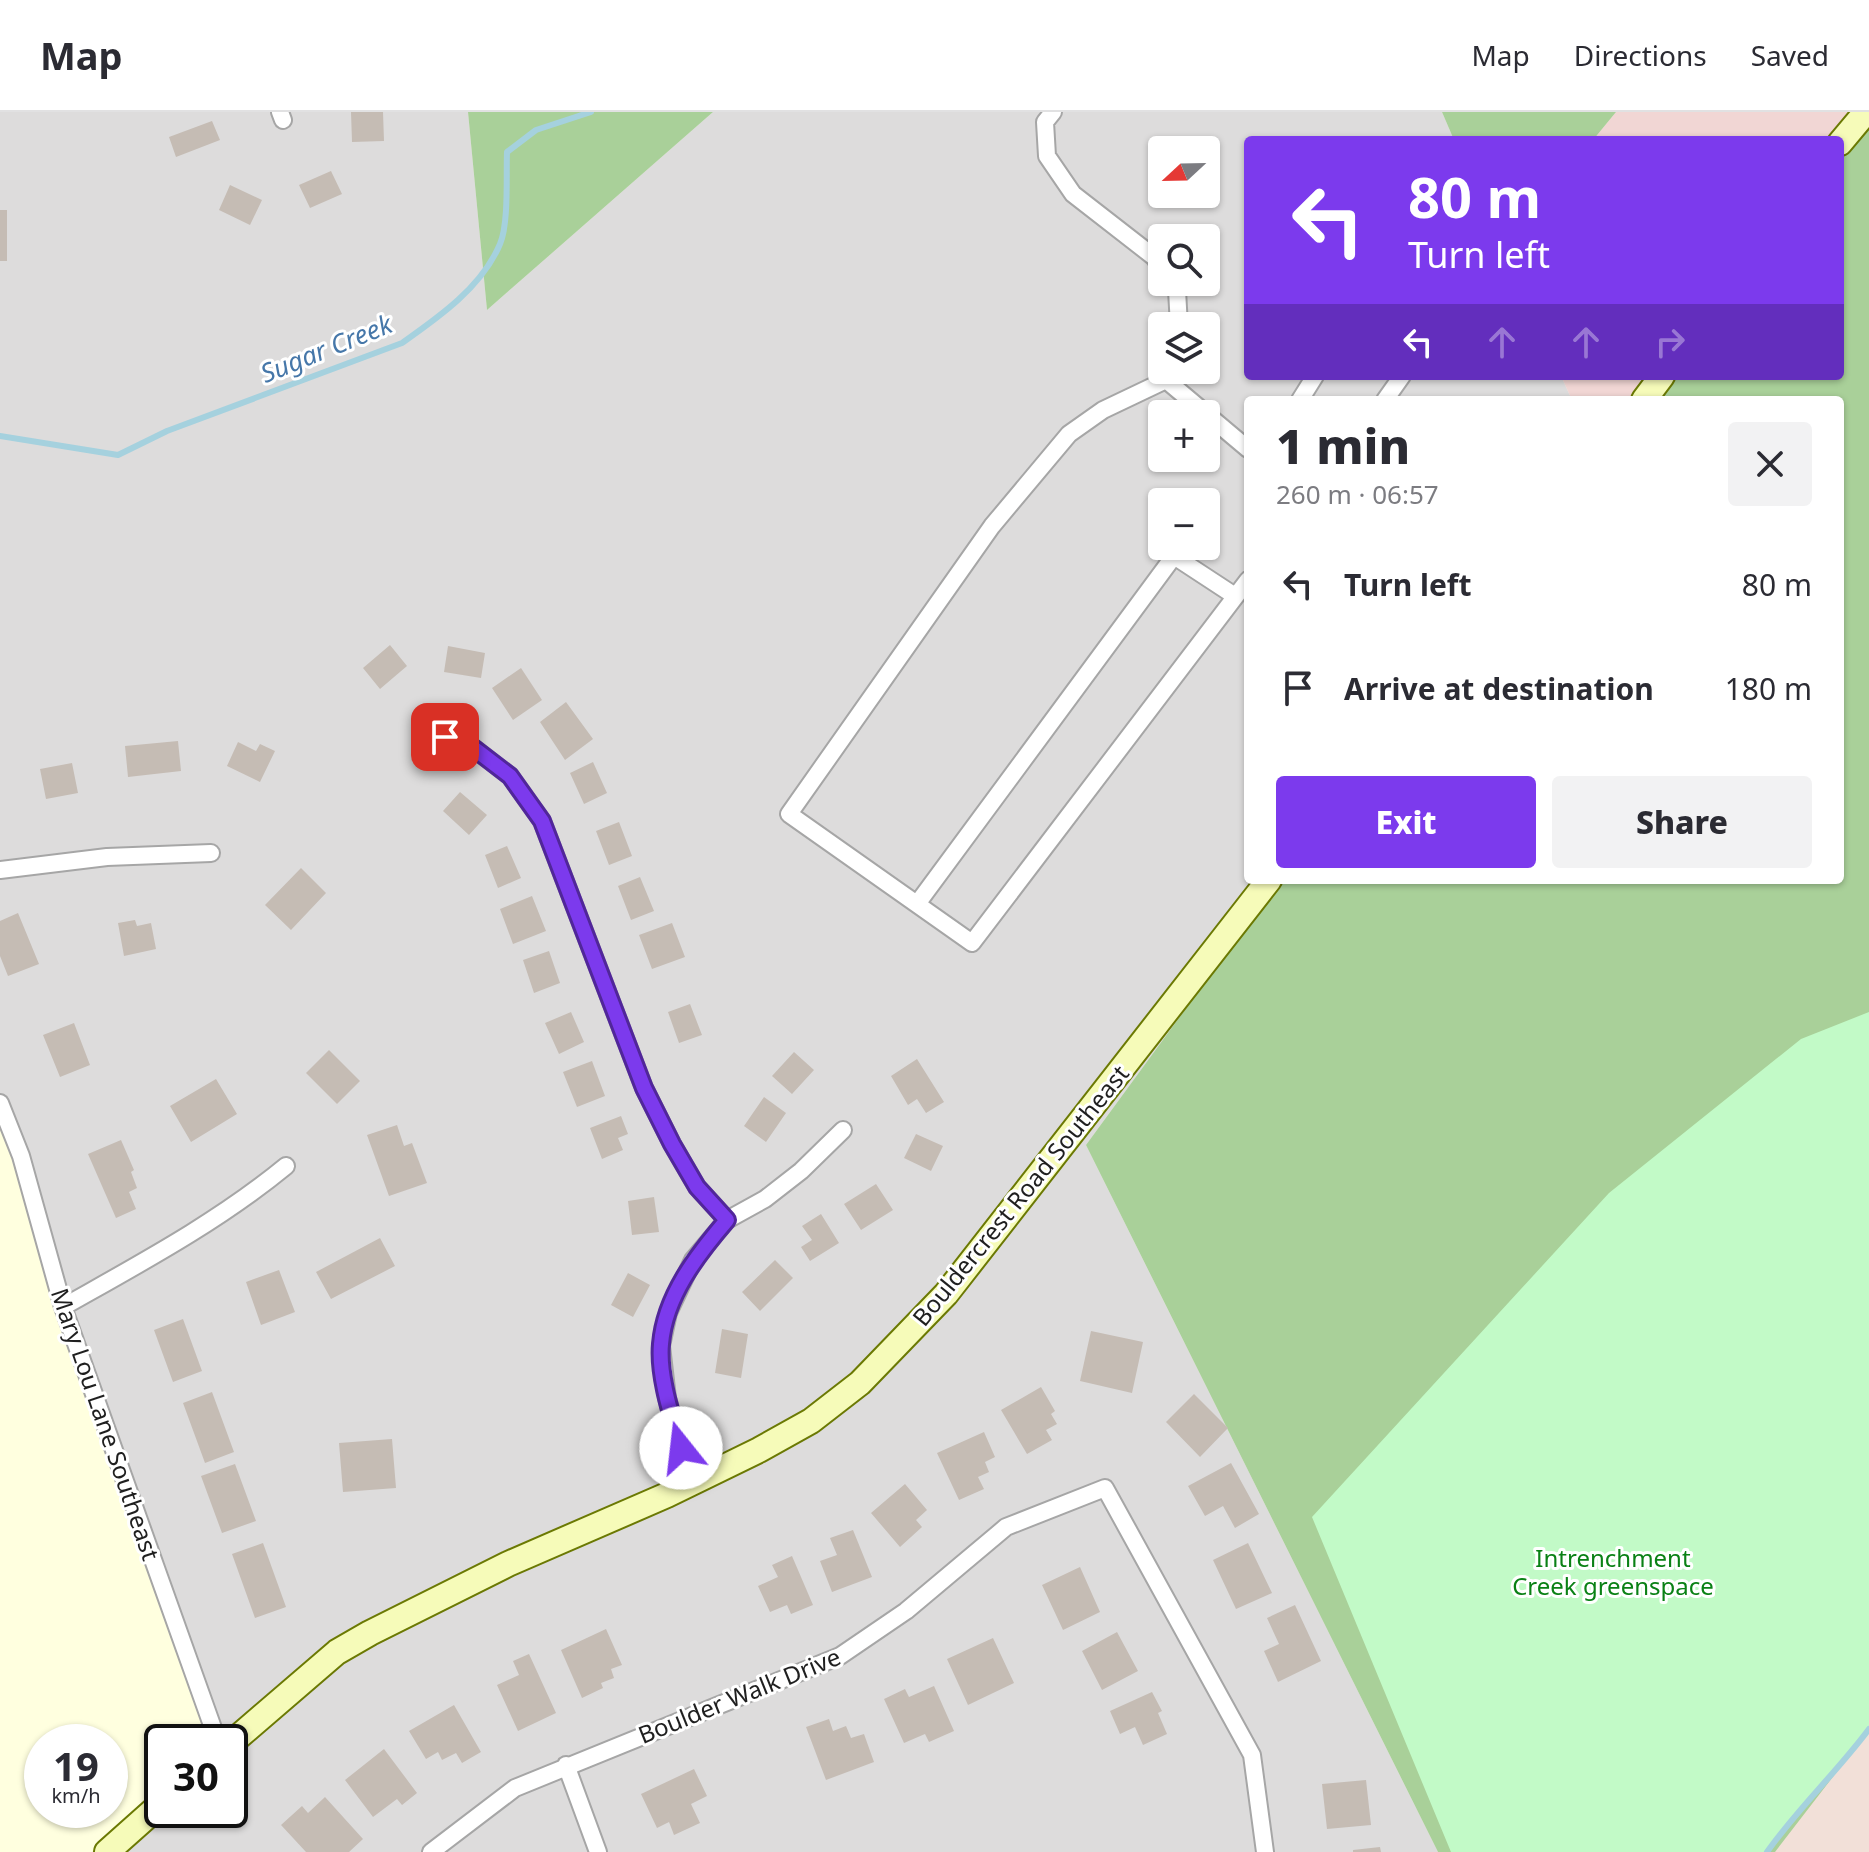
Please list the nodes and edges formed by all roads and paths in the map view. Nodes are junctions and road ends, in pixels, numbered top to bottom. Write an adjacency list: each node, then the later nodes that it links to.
1 (1053, 112): 4 (street)
2 (1866, 112): 3 (street)
3 (1844, 138)
4 (1148, 252)
5 (1151, 384): 14 (street)
6 (1177, 384): 7 (street)
7 (1244, 445)
8 (1244, 585): 9 (street)
9 (1235, 596): 14 (street); 14 (street)
10 (427, 734): 18 (street)
11 (211, 853): 12 (street)
12 (0, 870)
13 (1266, 884): 20 (street, Bouldercrest Road Southeast)
14 (917, 904)
15 (0, 1103): 19 (street, Mary Lou Lane Southeast)
16 (843, 1130): 18 (street)
17 (286, 1166): 19 (street)
18 (727, 1220): 20 (street)
19 (63, 1307): 21 (street, Mary Lou Lane Southeast)
20 (702, 1479): 22 (street, Bouldercrest Road Southeast)
21 (212, 1724)
22 (248, 1729)
23 (566, 1765): 26 (street, Boulder Walk Drive); 27 (street); 28 (street, Boulder Walk Drive)
24 (144, 1819): 25 (street)
25 (107, 1852)
26 (431, 1852)
27 (598, 1852)
28 (1265, 1852)

